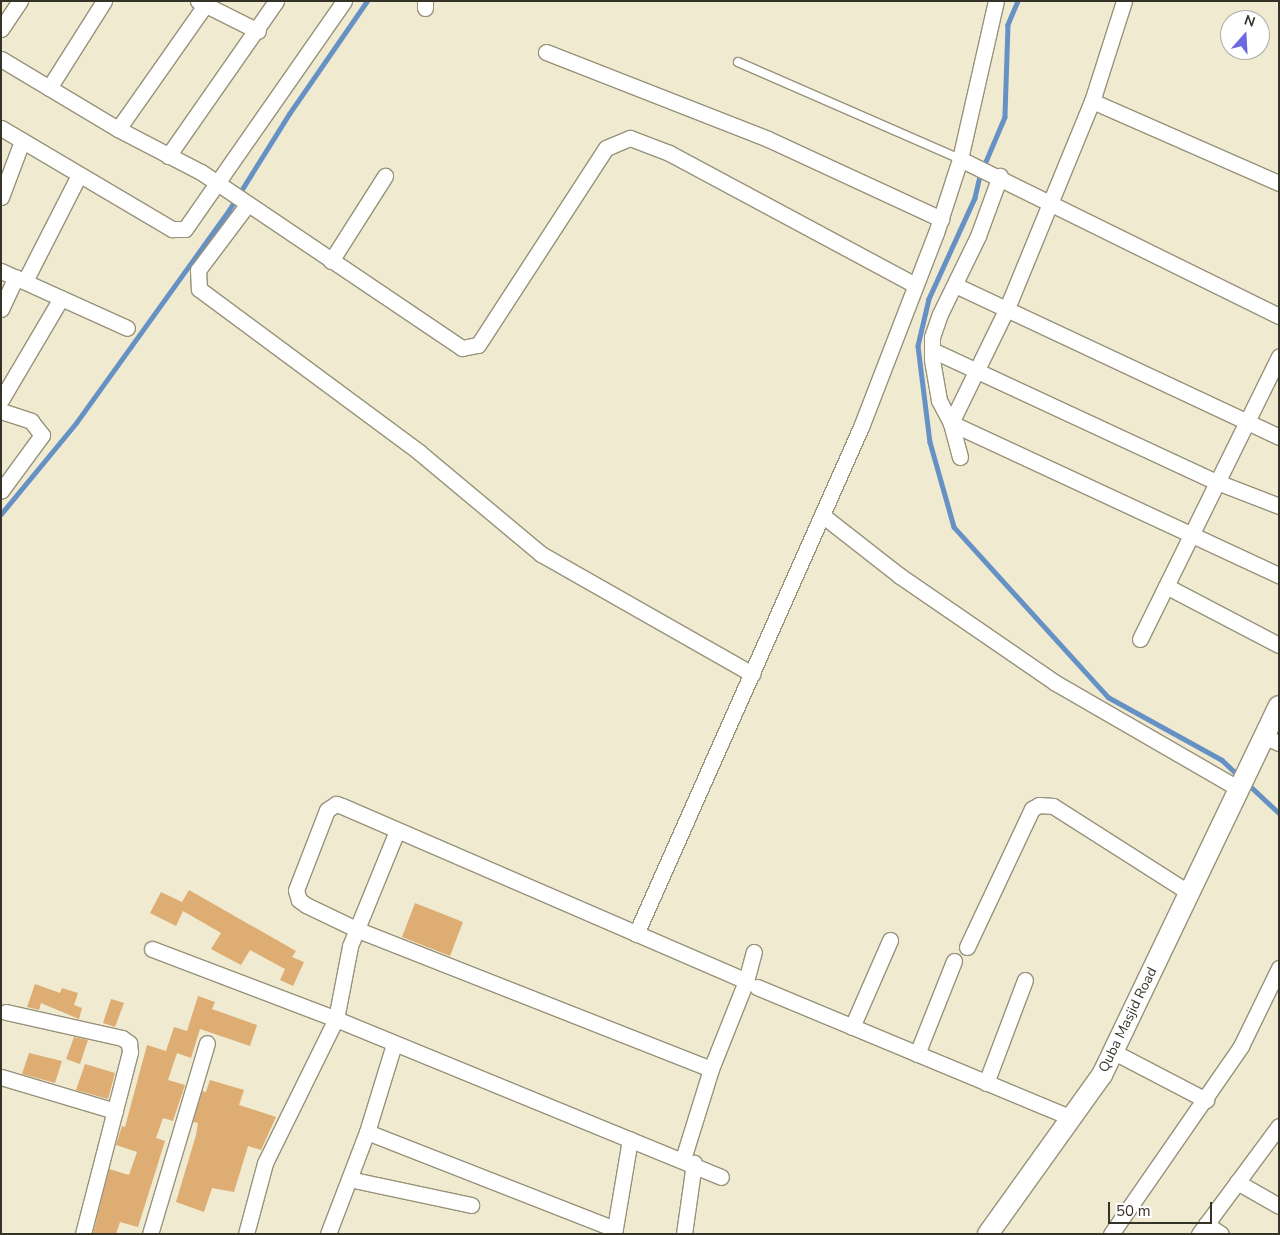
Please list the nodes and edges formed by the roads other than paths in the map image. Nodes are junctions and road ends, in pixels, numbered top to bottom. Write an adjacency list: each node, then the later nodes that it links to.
1 (20, 1): 8 (street)
2 (104, 1): 13 (street)
3 (276, 1): 9 (street)
4 (344, 1): 24 (street)
5 (996, 1): 19 (street)
6 (1124, 1): 14 (street)
7 (202, 3): 9 (street); 16 (street)
8 (1, 29)
9 (258, 31): 18 (street)
10 (546, 52): 28 (street)
11 (1, 59): 13 (street)
12 (738, 62): 19 (lane)
13 (49, 88): 16 (street)
14 (1092, 101): 23 (street); 26 (street)
15 (1, 128): 17 (street)
16 (118, 130): 18 (street)
17 (22, 140): 21 (street); 25 (street)
18 (168, 156): 24 (street)
19 (960, 159): 20 (street); 28 (street)
20 (988, 170): 26 (street); 32 (street)
21 (79, 174): 24 (street); 31 (street)
22 (385, 176): 29 (street)
23 (1279, 183)
24 (221, 188): 27 (street)
25 (1, 197)
26 (1050, 203): 35 (street); 37 (street)
27 (245, 204): 29 (street); 57 (street)
28 (941, 219): 33 (street)
29 (331, 261): 33 (street)
30 (1, 271): 31 (street)
31 (20, 279): 34 (street); 36 (street)
32 (955, 284): 35 (street); 39 (street)
33 (915, 285): 51 (street)
34 (61, 298): 38 (street); 42 (street)
35 (1007, 308): 41 (street); 44 (street)
36 (1, 309)
37 (1279, 316)
38 (127, 328)
39 (932, 350): 41 (street); 45 (street)
40 (1279, 356): 44 (street)
41 (976, 372): 45 (street); 48 (street)
42 (1, 400)
43 (1, 412): 49 (street)
44 (1246, 422): 46 (street); 48 (street)
45 (951, 423): 47 (street); 52 (street)
46 (1279, 437)
47 (960, 457)
48 (1217, 482): 50 (street); 52 (street)
49 (3, 487)
50 (1279, 506)
51 (822, 515): 57 (street); 60 (street)
52 (1191, 535): 53 (street); 54 (street)
53 (1279, 575)
54 (1166, 586): 55 (street); 56 (street)
55 (1140, 639)
56 (1279, 645)
57 (752, 674): 64 (street)
58 (1279, 706): 59 (street, Quba Masjid Road)
59 (1266, 744): 60 (street, Quba Masjid Road)
60 (1239, 789): 62 (street, Quba Masjid Road)
61 (397, 831): 63 (street); 63 (street); 64 (street)
62 (1188, 892): 66 (street); 78 (street, Quba Masjid Road)
63 (356, 928): 74 (street); 80 (street)
64 (636, 934): 72 (street)
65 (890, 940): 75 (street)
66 (967, 947)
67 (152, 949): 74 (street)
68 (754, 952): 72 (street)
69 (954, 961): 79 (street)
70 (1279, 968): 83 (street)
71 (1025, 980): 82 (street)
72 (751, 984): 75 (street); 80 (street)
73 (6, 1012): 84 (street)
74 (336, 1020): 77 (street); 100 (street)
75 (852, 1027): 79 (street)
76 (207, 1043): 99 (street)
77 (394, 1044): 86 (street); 88 (street)
78 (1114, 1052): 83 (street); 85 (street, Quba Masjid Road)
79 (917, 1054): 82 (street)
80 (711, 1069): 89 (street)
81 (1, 1077): 84 (street)
82 (986, 1083): 85 (street)
83 (1206, 1100): 103 (street)
84 (115, 1110): 98 (street)
85 (1071, 1118): 97 (street, Quba Masjid Road)
86 (367, 1132): 91 (street); 96 (street)
87 (1276, 1134): 92 (street)
88 (630, 1139): 89 (street); 96 (street)
89 (688, 1161): 90 (street); 102 (street)
90 (721, 1177)
91 (349, 1179): 93 (street); 101 (street)
92 (1237, 1182): 94 (street); 95 (street)
93 (471, 1205)
94 (1279, 1206)
95 (1202, 1229): 104 (street)
96 (615, 1231)
97 (991, 1233)
98 (83, 1234)
99 (150, 1234)
100 (246, 1234)
101 (328, 1234)
102 (684, 1234)
103 (1111, 1234)
104 (1221, 1234)

